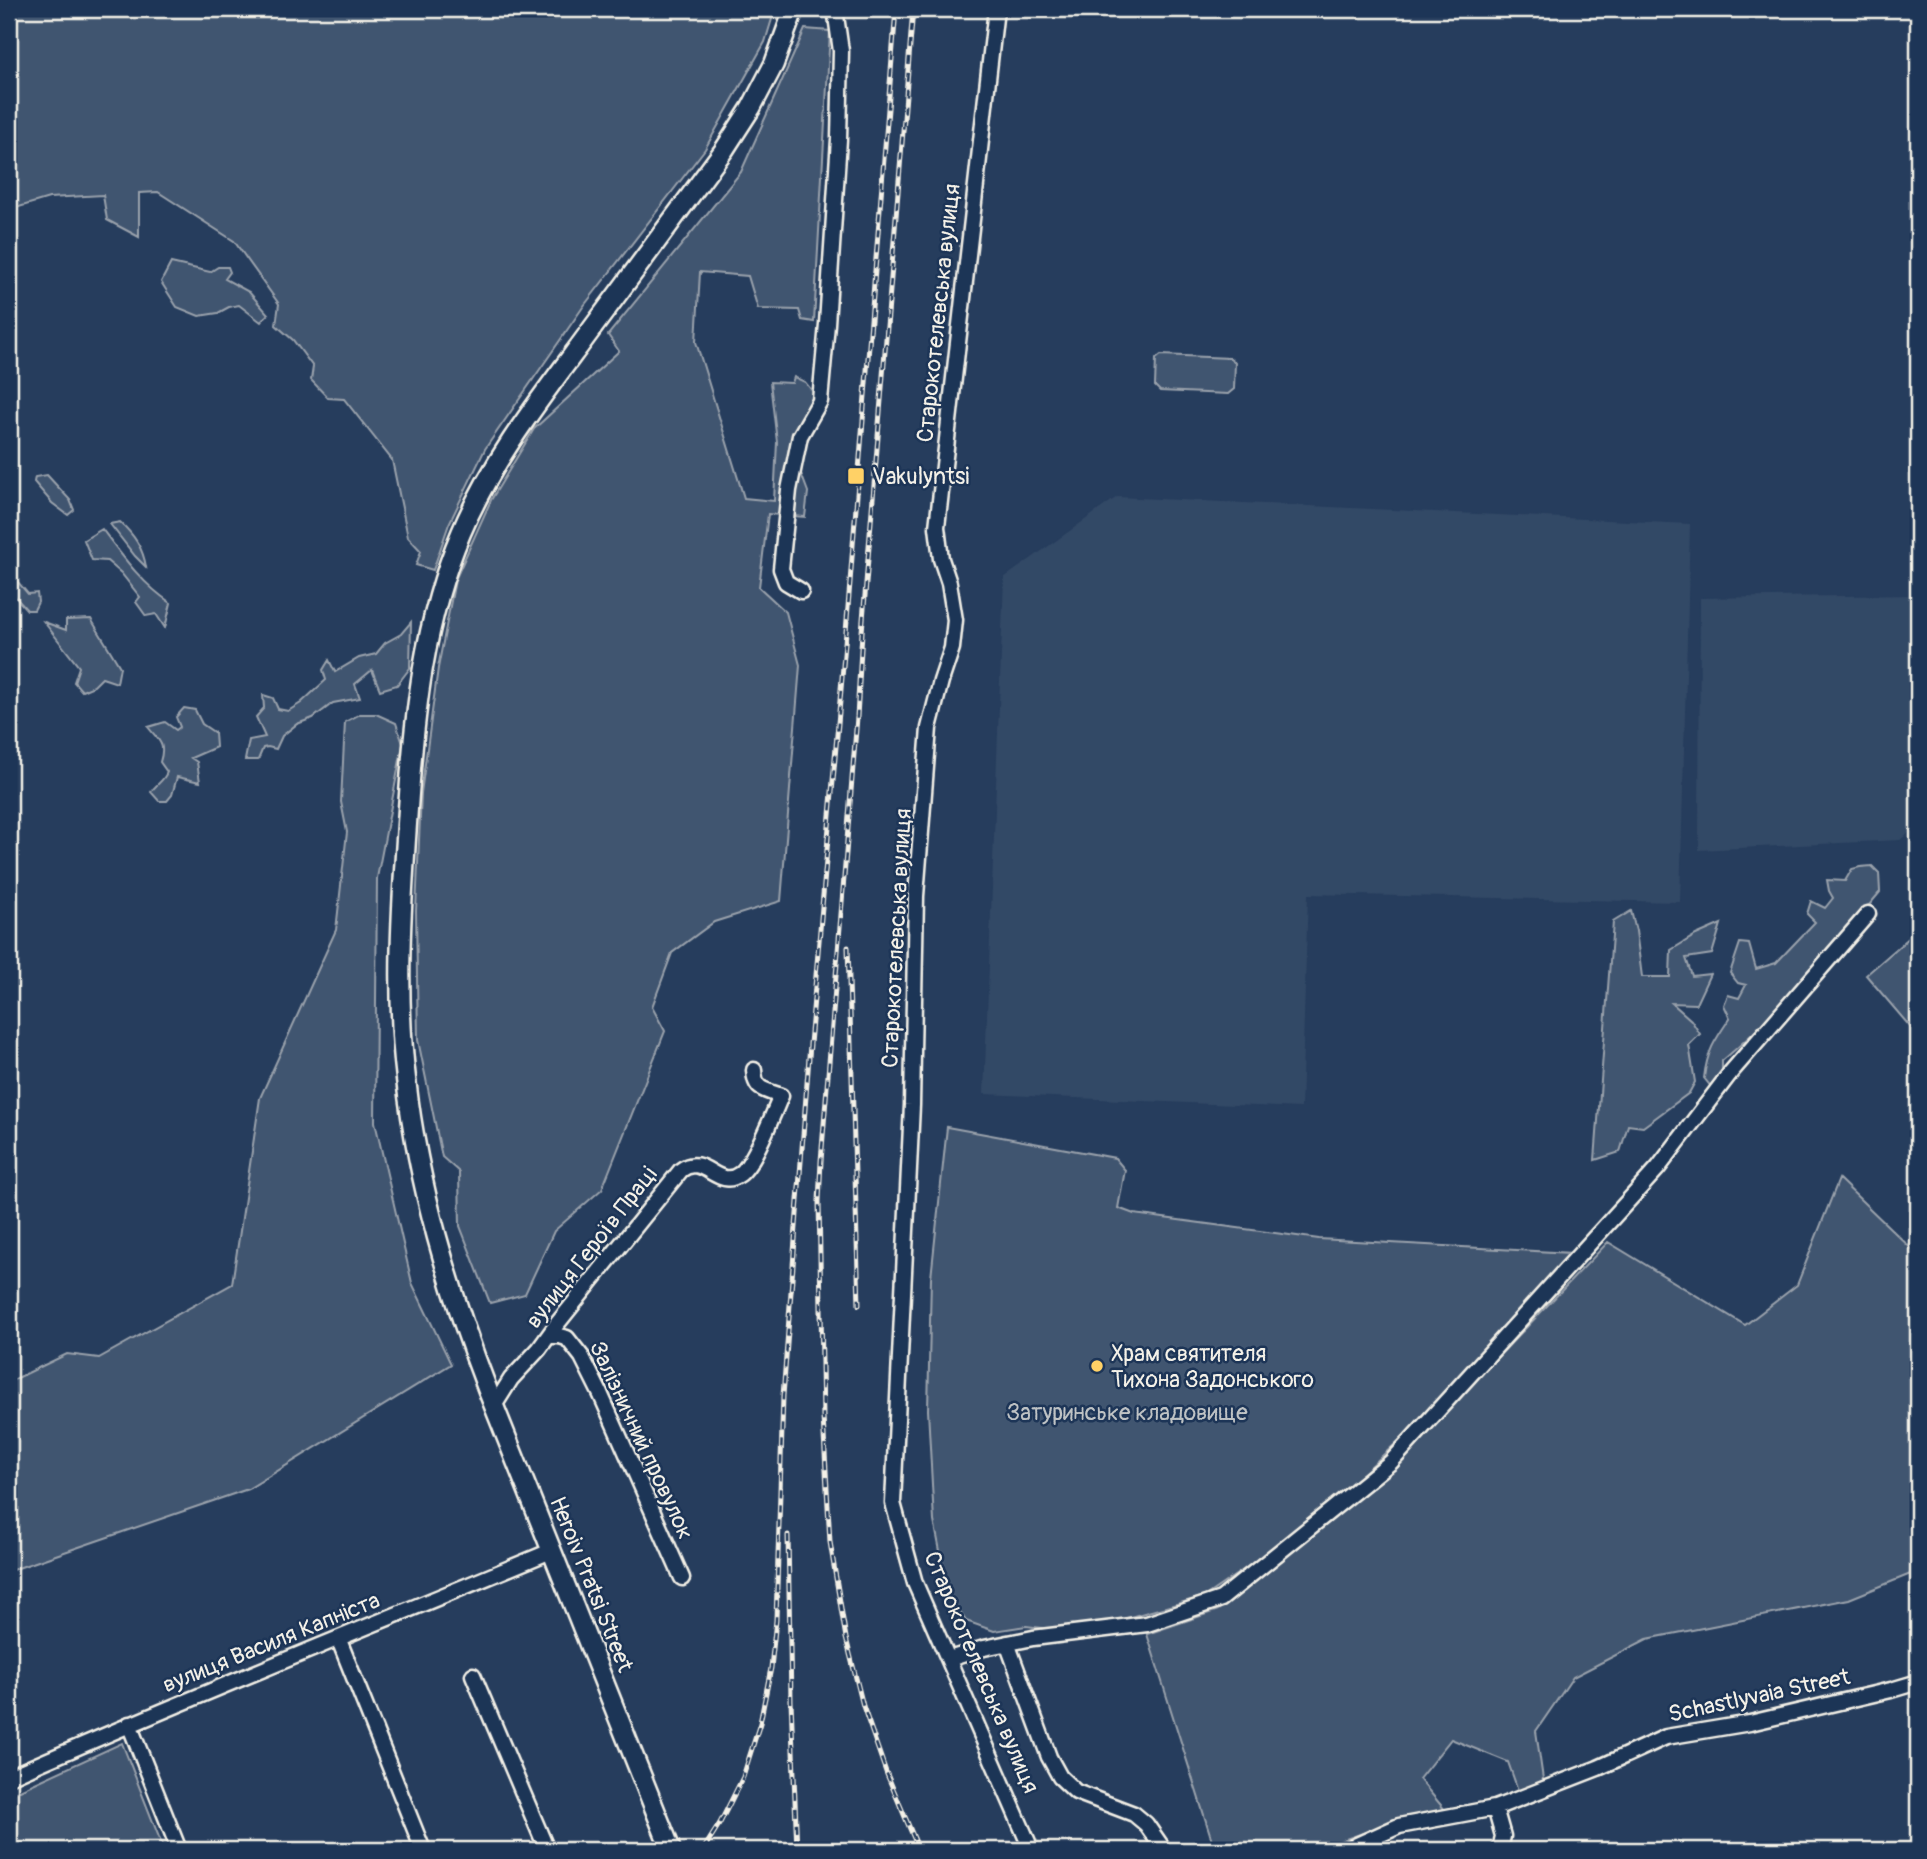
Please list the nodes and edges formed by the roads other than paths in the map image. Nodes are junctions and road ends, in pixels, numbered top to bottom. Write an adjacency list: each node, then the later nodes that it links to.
1 (794, 9): 8 (main road, Heroiv Pratsi Street)
2 (835, 9): 4 (street)
3 (996, 9): 13 (street, Старокотелевська вулиця)
4 (801, 591)
5 (1868, 914): 12 (street)
6 (754, 1070): 7 (street, вулиця Героїв Праці)
7 (551, 1336): 8 (street, вулиця Героїв Праці); 10 (street, Залізничний провулок)
8 (494, 1406): 9 (main road, Heroiv Pratsi Street)
9 (551, 1551): 11 (street, вулиця Василя Капніста); 22 (main road, Heroiv Pratsi Street)
10 (682, 1578)
11 (339, 1640): 16 (street, вулиця Василя Капніста); 20 (street)
12 (1007, 1643): 13 (street); 24 (street)
13 (949, 1659): 23 (street, Старокотелевська вулиця)
14 (473, 1675): 21 (street)
15 (1918, 1682): 18 (street, Schastlyvaia Street)
16 (129, 1724): 17 (street, вулиця Василя Капніста); 19 (street)
17 (9, 1777)
18 (1494, 1808): 25 (street, Schastlyvaia Street); 26 (street)
19 (179, 1850)
20 (424, 1850)
21 (547, 1850)
22 (671, 1850)
23 (1029, 1850)
24 (1164, 1850)
25 (1346, 1850)
26 (1500, 1850)

